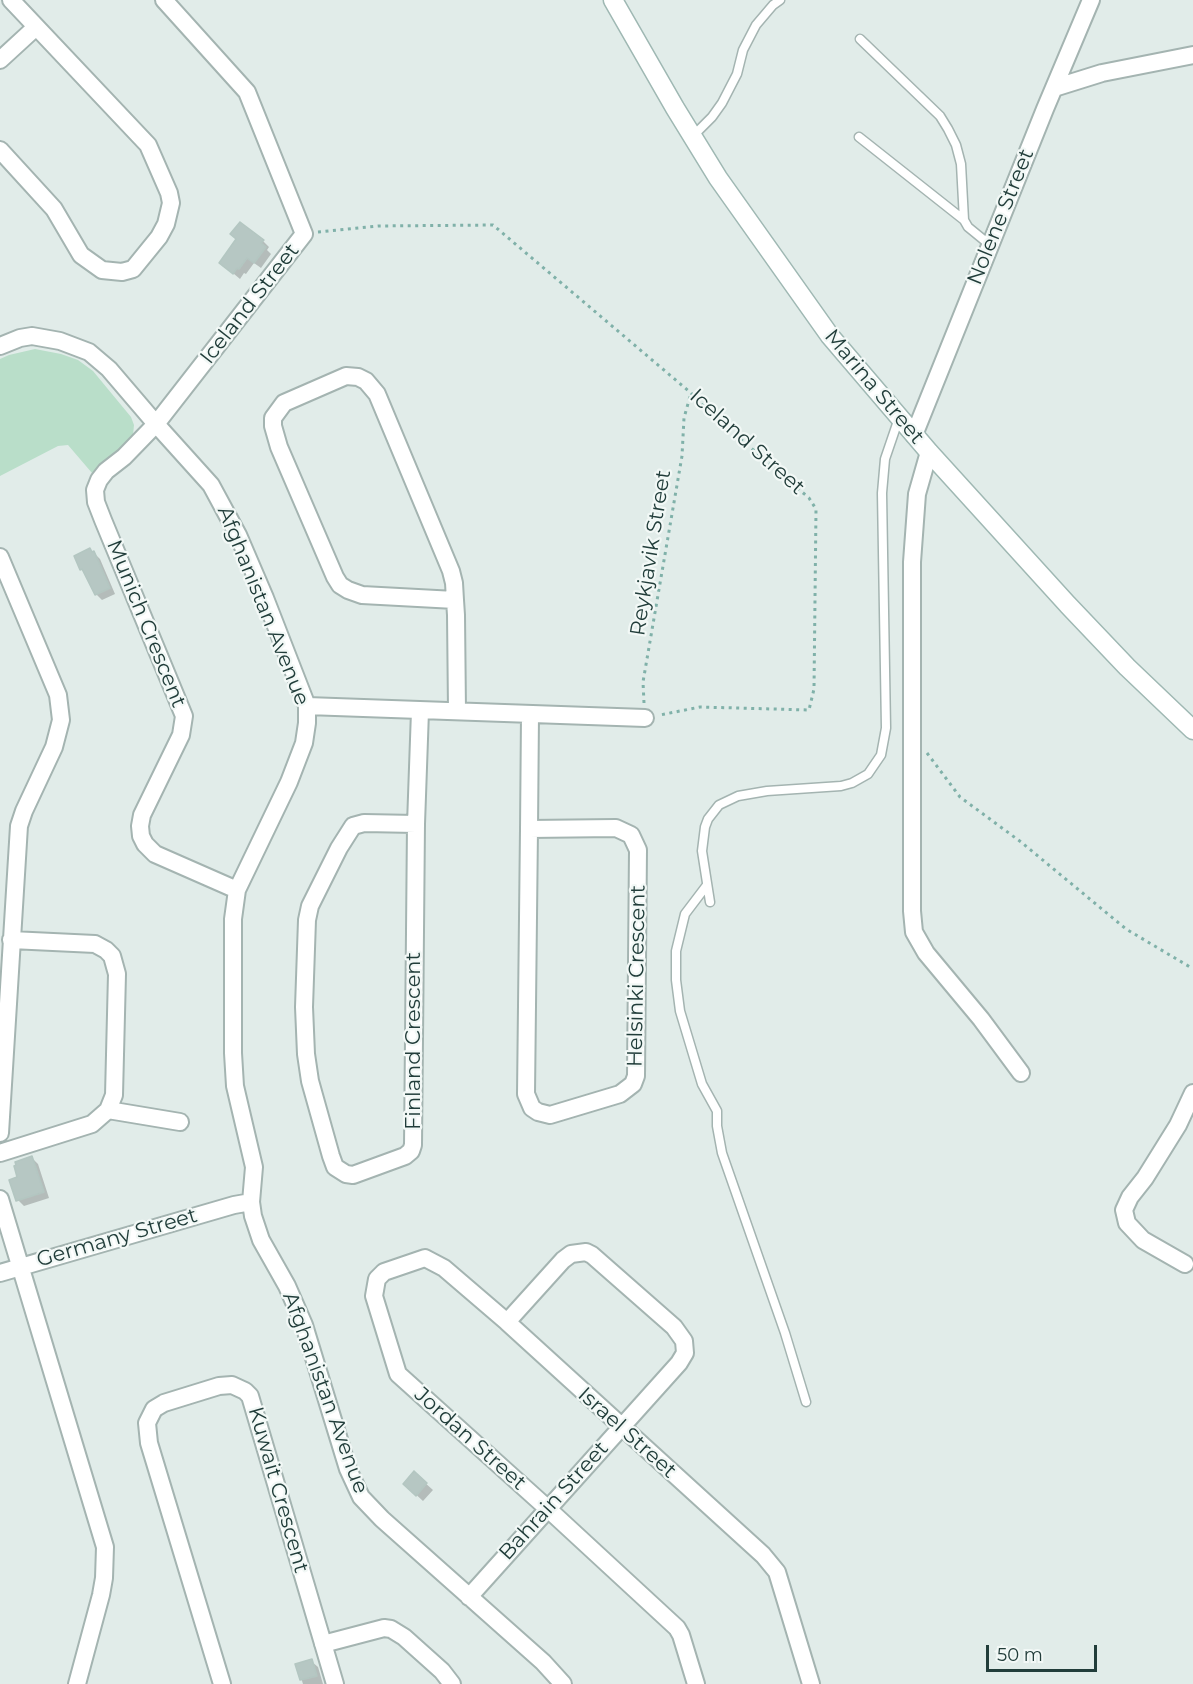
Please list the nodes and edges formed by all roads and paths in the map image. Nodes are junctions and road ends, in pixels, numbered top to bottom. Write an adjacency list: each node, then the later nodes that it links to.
1 (11, 0): 6 (street)
2 (164, 0): 15 (street)
3 (613, 0): 11 (main road, Marina Street)
4 (780, 0): 11 (lane)
5 (1091, 0): 10 (street, Nolene Street)
6 (36, 27): 9 (street); 13 (street)
7 (860, 39): 14 (lane)
8 (1193, 55): 10 (street)
9 (0, 60)
10 (1054, 88): 16 (street, Nolene Street)
11 (693, 136): 19 (main road, Marina Street)
12 (860, 137): 14 (lane)
13 (0, 150)
14 (964, 220): 16 (lane)
15 (304, 234): 18 (path, Iceland Street); 20 (street, Iceland Street)
16 (990, 245): 21 (street, Nolene Street)
17 (0, 346): 20 (street, Afghanistan Avenue)
18 (691, 393): 29 (path, Reykjavik Street); 29 (path, Iceland Street)
19 (899, 418): 21 (main road, Marina Street); 34 (lane)
20 (156, 424): 25 (street, Afghanistan Avenue); 35 (street, Munich Crescent)
21 (914, 435): 22 (main road, Marina Street)
22 (928, 452): 30 (main road, Marina Street); 31 (street)
23 (0, 557): 37 (street)
24 (455, 600): 24 (street); 27 (street)
25 (307, 706): 26 (street); 35 (street, Afghanistan Avenue)
26 (420, 711): 27 (street); 32 (street, Finland Crescent)
27 (457, 711): 28 (street)
28 (530, 715): 29 (street); 33 (street, Helsinki Crescent)
29 (645, 718)
30 (1193, 730)
31 (913, 735): 38 (path); 39 (street)
32 (416, 824): 32 (street, Finland Crescent)
33 (529, 829): 33 (street, Helsinki Crescent)
34 (707, 885): 36 (lane); 52 (lane)
35 (237, 890): 46 (street, Afghanistan Avenue)
36 (710, 902)
37 (11, 940): 41 (street); 43 (street)
38 (1190, 967)
39 (1022, 1073)
40 (1193, 1093): 47 (street)
41 (108, 1110): 42 (street); 44 (street)
42 (180, 1122)
43 (0, 1132)
44 (0, 1153)
45 (0, 1199): 48 (street)
46 (243, 1203): 48 (street, Germany Street); 55 (street, Afghanistan Avenue)
47 (1185, 1264)
48 (20, 1266): 49 (street, Germany Street); 57 (street)
49 (0, 1273)
50 (377, 1279): 51 (street, Israel Street); 54 (street, Jordan Street)
51 (507, 1322): 53 (street, Israel Street); 53 (street, Bahrain Street)
52 (806, 1402)
53 (620, 1427): 54 (street, Bahrain Street); 63 (street, Israel Street)
54 (548, 1508): 55 (street, Bahrain Street); 62 (street, Jordan Street)
55 (469, 1596): 61 (street, Afghanistan Avenue)
56 (323, 1644): 58 (street, Kuwait Crescent); 59 (street, Kuwait Crescent); 60 (street)
57 (77, 1684)
58 (222, 1684)
59 (335, 1684)
60 (452, 1684)
61 (563, 1684)
62 (696, 1684)
63 (811, 1684)

